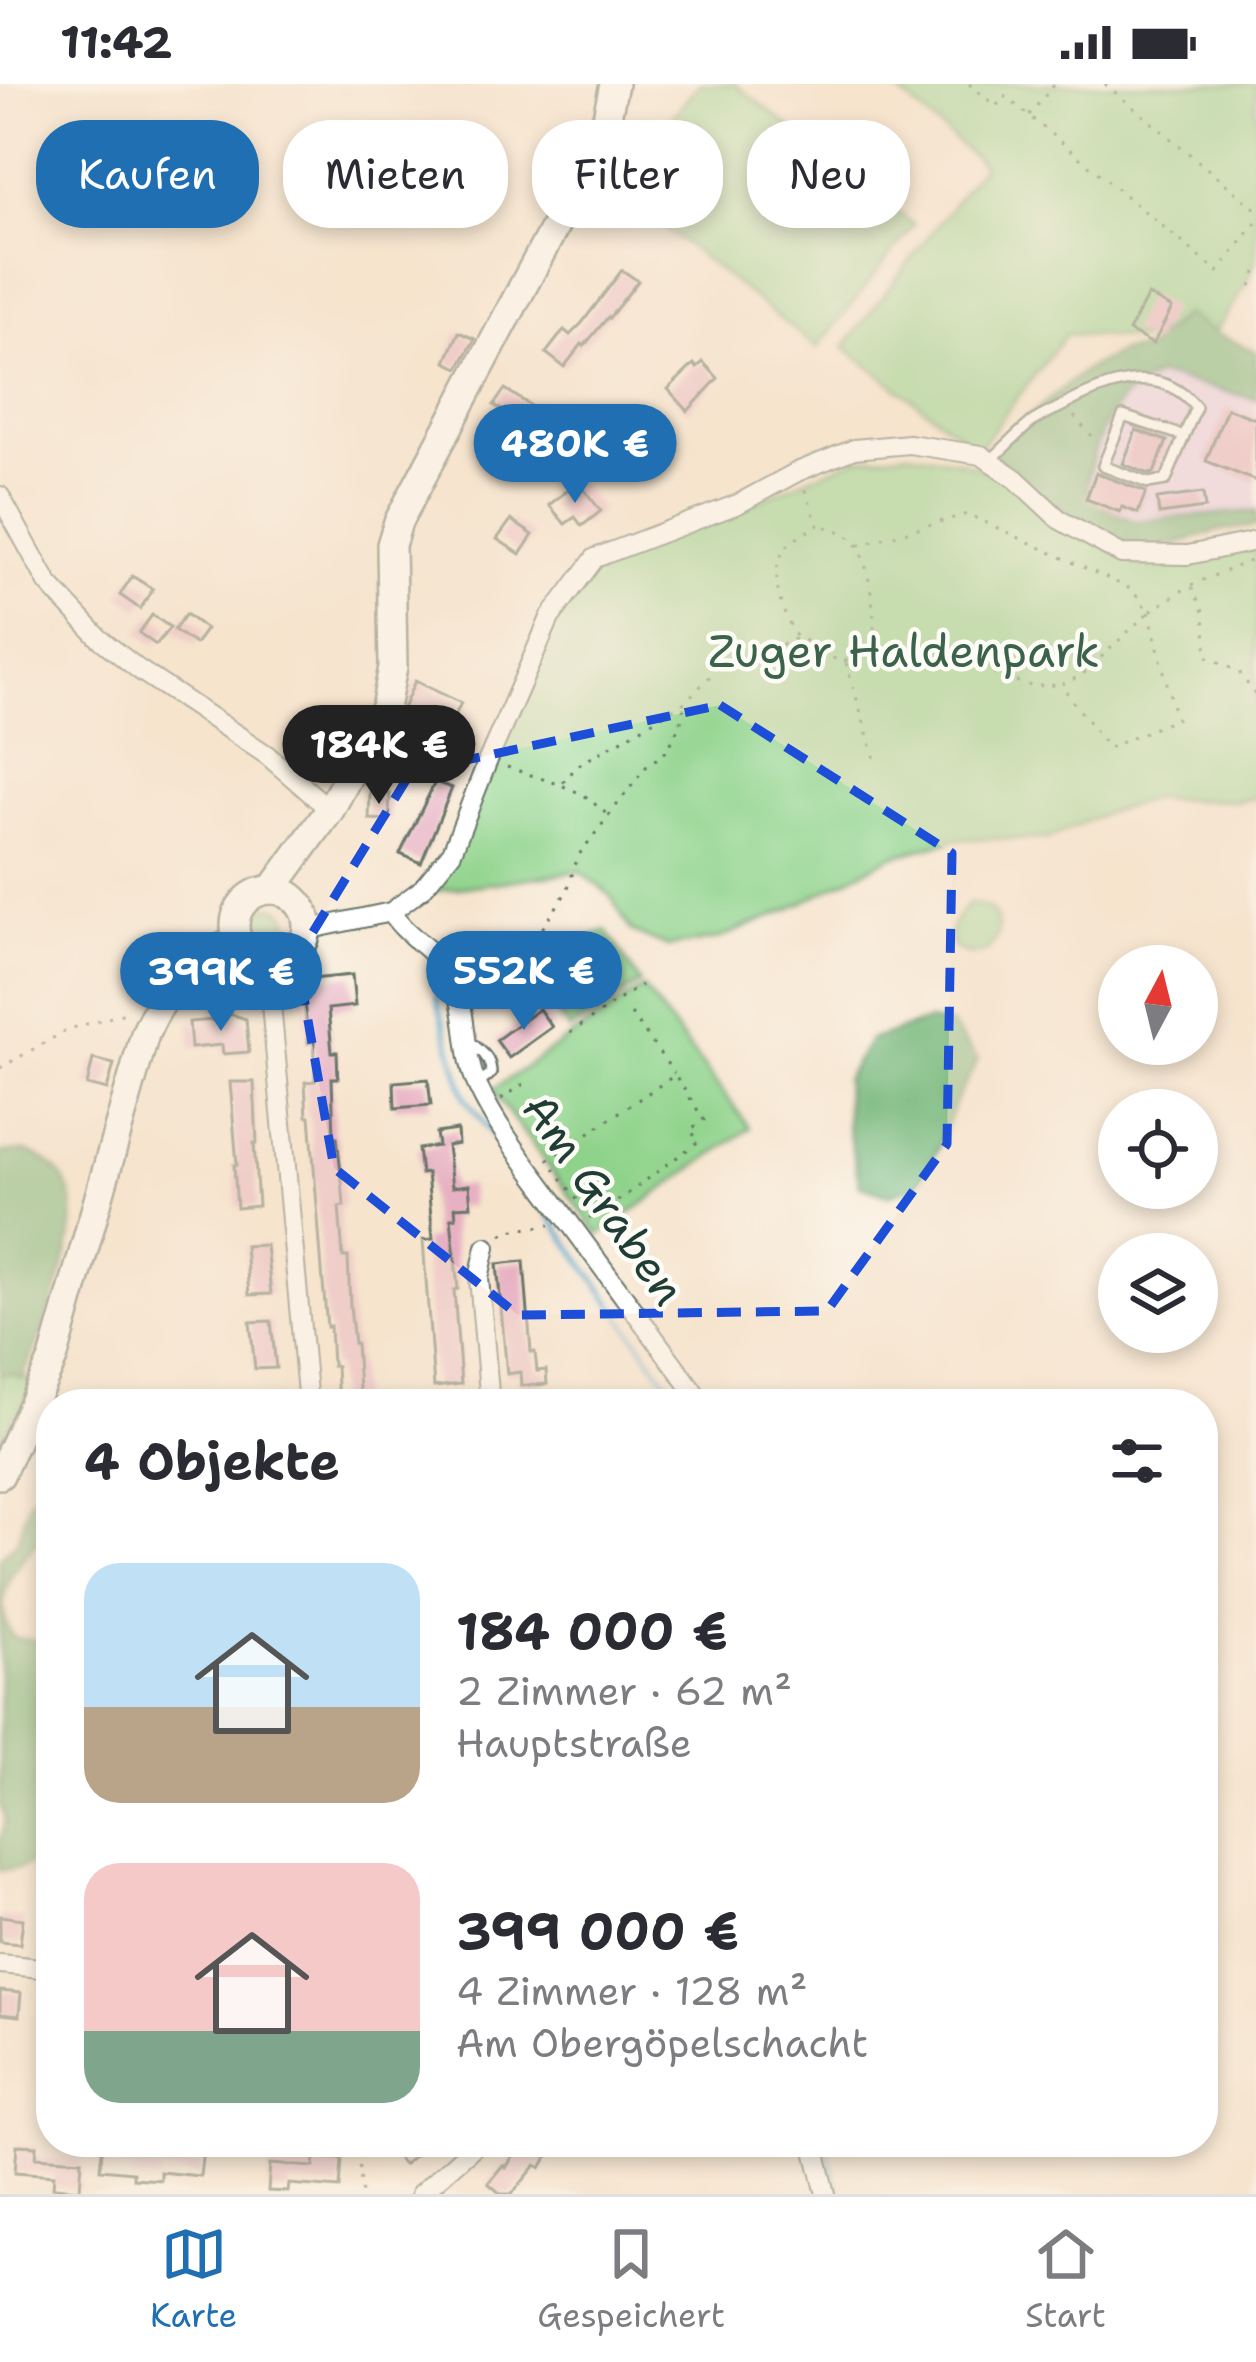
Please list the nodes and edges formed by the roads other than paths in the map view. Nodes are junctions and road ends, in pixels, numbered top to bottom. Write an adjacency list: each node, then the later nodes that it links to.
1 (614, 84): 6 (street)
2 (1184, 436): 2 (lane); 3 (lane)
3 (990, 461): 5 (street); 8 (street)
4 (0, 496): 6 (street)
5 (1256, 541)
6 (330, 810): 7 (street)
7 (282, 894): 9 (street); 10 (street)
8 (392, 912): 9 (street); 16 (street, Am Graben)
9 (307, 930): 11 (street)
10 (238, 940): 11 (street); 13 (street)
11 (267, 962): 14 (street)
12 (486, 1247): 15 (street)
13 (40, 1389)
14 (307, 1389)
15 (489, 1389)
16 (694, 1389)
17 (35, 1399): 18 (street)
18 (0, 1475)
19 (0, 1964): 20 (street)
20 (36, 1968)
21 (462, 2157): 23 (street)
22 (816, 2157): 24 (street)
23 (420, 2194)
24 (826, 2194)

